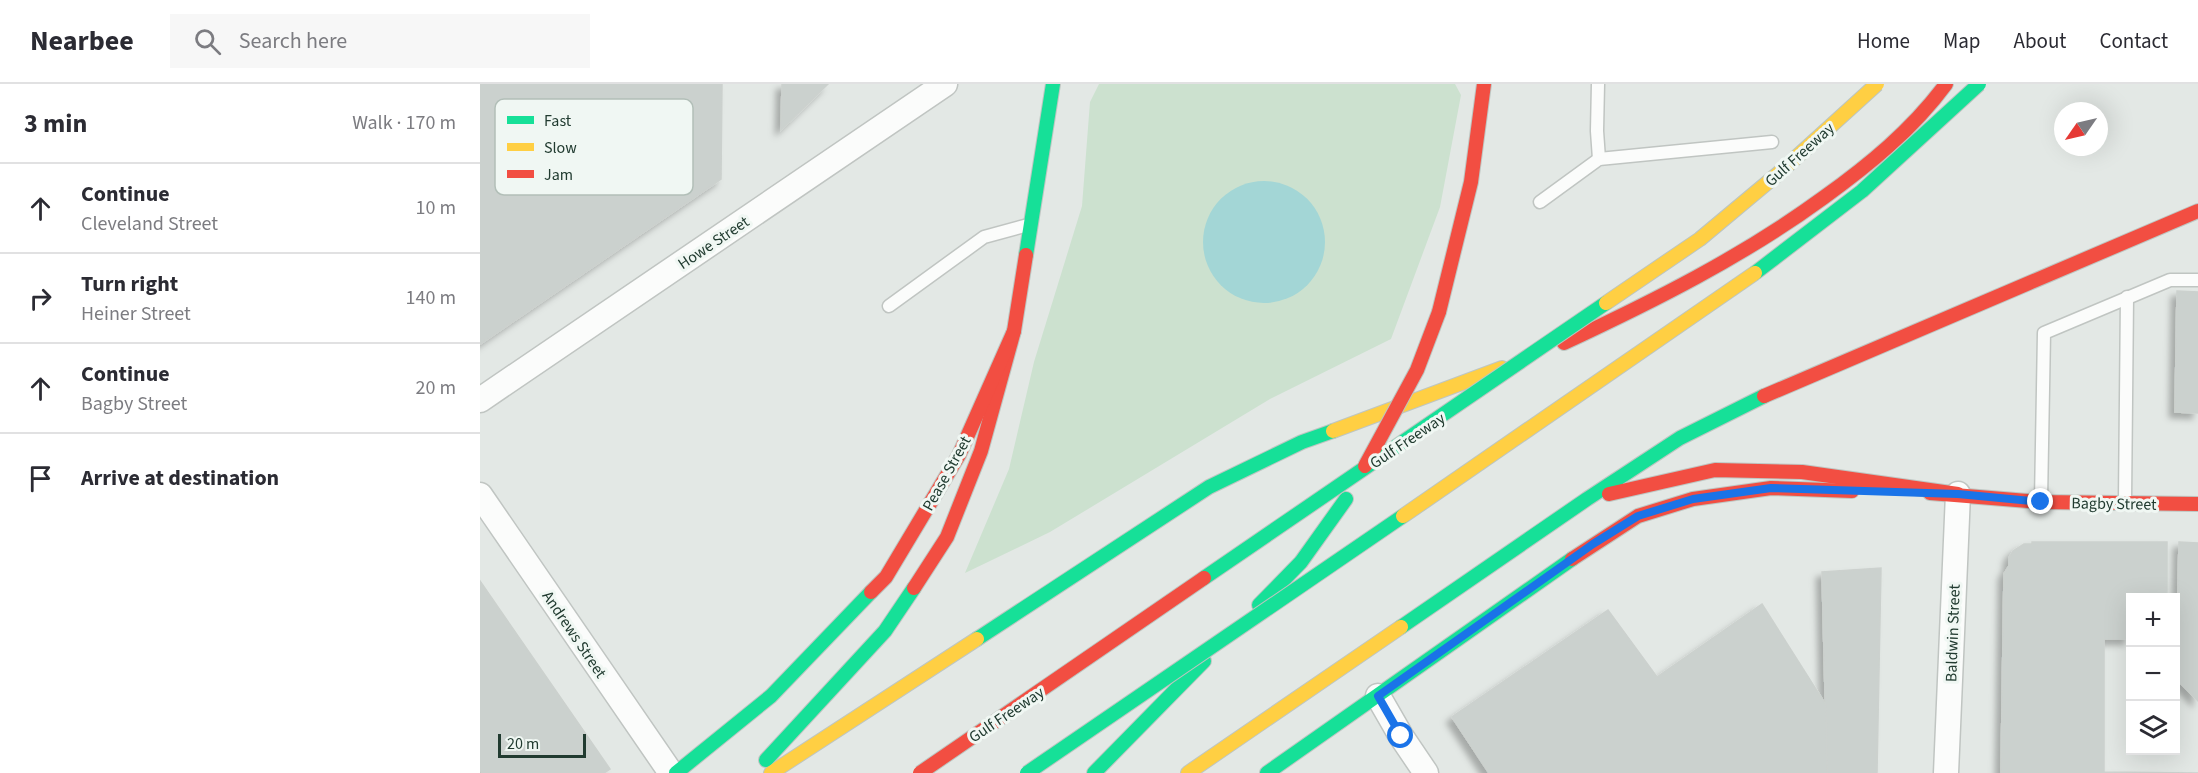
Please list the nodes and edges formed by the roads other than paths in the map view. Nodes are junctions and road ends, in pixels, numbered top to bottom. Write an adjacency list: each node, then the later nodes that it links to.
1 (945, 84): 17 (street, Howe Street)
2 (1053, 84): 12 (main road, Pease Street)
3 (1484, 84): 31 (main road, bridge)
4 (1598, 84): 9 (lane)
5 (1877, 84): 29 (main road, Gulf Freeway, bridge)
6 (1946, 84): 28 (main road)
7 (1979, 84): 30 (main road, bridge)
8 (1772, 142): 9 (lane)
9 (1599, 159): 10 (lane)
10 (1540, 202)
11 (2198, 211): 20 (main road)
12 (1031, 224): 15 (lane); 16 (main road, Pease Street)
13 (2198, 280): 14 (lane)
14 (2127, 297): 21 (lane); 22 (lane)
15 (889, 306)
16 (1014, 331): 25 (main road); 27 (main road, Pease Street)
17 (480, 400)
18 (1958, 494): 20 (main road); 21 (main road, Bagby Street); 24 (main road); 35 (street, Baldwin Street)
19 (480, 495): 26 (street, Andrews Street)
20 (1587, 500): 32 (main road)
21 (2041, 502): 22 (main road, Bagby Street)
22 (2125, 502): 23 (main road, Bagby Street)
23 (2198, 504)
24 (1378, 696): 33 (main road); 34 (street)
25 (758, 767)
26 (671, 773)
27 (676, 773)
28 (771, 773)
29 (920, 773)
30 (1027, 773)
31 (1094, 773)
32 (1188, 773)
33 (1267, 773)
34 (1426, 773)
35 (1946, 773)

